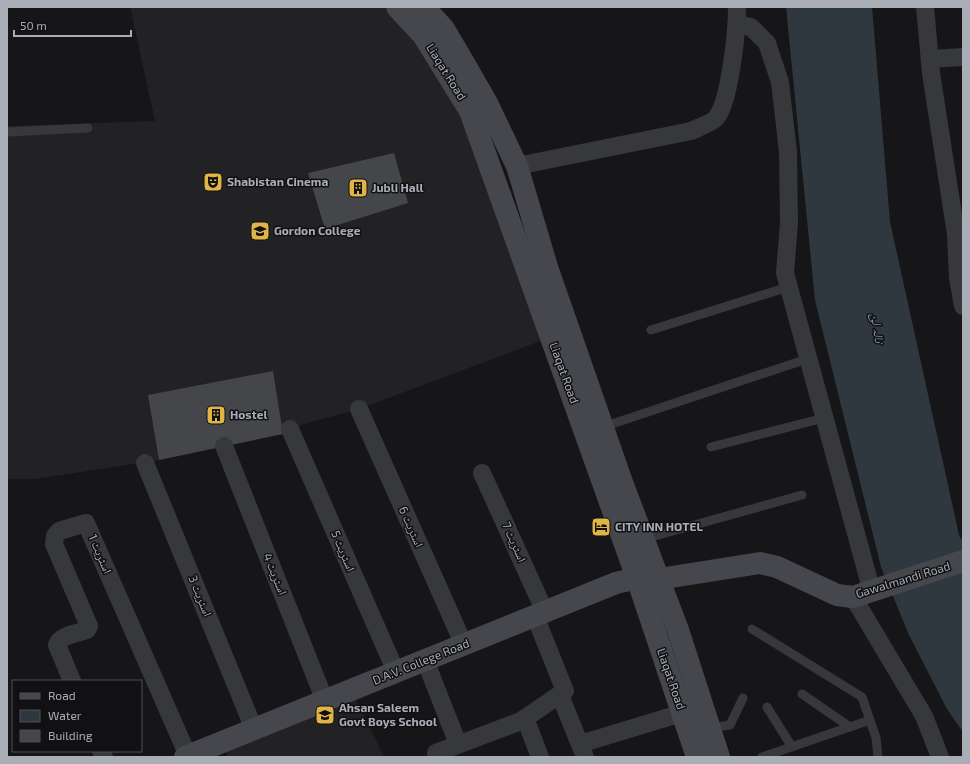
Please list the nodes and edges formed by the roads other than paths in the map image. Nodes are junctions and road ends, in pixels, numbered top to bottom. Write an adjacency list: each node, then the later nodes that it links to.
1 (397, 7): 26 (main road, Liaqat Road)
2 (424, 7): 9 (main road, Liaqat Road)
3 (925, 7): 6 (street)
4 (737, 15): 9 (street); 11 (street)
5 (963, 57): 6 (street)
6 (930, 59): 10 (street)
7 (88, 128): 8 (lane)
8 (7, 132)
9 (518, 166): 17 (main road, Liaqat Road)
10 (960, 233): 12 (street)
11 (788, 287): 13 (lane); 16 (street)
12 (963, 306)
13 (651, 330)
14 (798, 362): 17 (lane)
15 (359, 409): 31 (street, اسٹریٹ 6)
16 (824, 418): 20 (lane); 28 (street)
17 (603, 427): 24 (main road, Liaqat Road)
18 (290, 429): 33 (street, اسٹریٹ 5)
19 (224, 446): 38 (street, اسٹریٹ 4)
20 (711, 447)
21 (145, 463): 45 (street, اسٹریٹ 3)
22 (482, 473): 29 (street, اسٹریٹ 7)
23 (802, 495): 24 (lane)
24 (644, 539): 27 (main road, Liaqat Road)
25 (963, 561): 28 (main road, Gawalmandi Road)
26 (637, 578): 27 (main road, D.A.V. College Road); 29 (main road, D.A.V. College Road); 40 (main road, Liaqat Road)
27 (659, 579): 28 (main road, Gawalmandi Road); 44 (main road, Liaqat Road)
28 (863, 594): 55 (street)
29 (540, 614): 31 (main road, D.A.V. College Road); 36 (street, اسٹریٹ 7)
30 (752, 629): 42 (lane)
31 (464, 645): 32 (main road, D.A.V. College Road)
32 (425, 660): 33 (main road, D.A.V. College Road); 47 (street)
33 (396, 672): 38 (main road, D.A.V. College Road)
34 (72, 680): 49 (street, اسٹریٹ 1)
35 (802, 694): 43 (lane)
36 (560, 695): 41 (street); 48 (street)
37 (743, 698): 44 (lane)
38 (325, 701): 45 (main road, D.A.V. College Road)
39 (767, 707): 46 (lane)
40 (682, 713): 48 (street); 51 (main road, Liaqat Road)
41 (525, 718): 47 (street); 50 (street)
42 (870, 720): 43 (lane); 54 (lane)
43 (850, 727): 46 (lane)
44 (710, 728): 52 (main road, Liaqat Road)
45 (254, 729): 49 (main road, D.A.V. College Road)
46 (792, 747): 53 (lane)
47 (449, 750)
48 (582, 751)
49 (186, 756)
50 (540, 757)
51 (697, 757)
52 (719, 757)
53 (762, 757)
54 (878, 757)
55 (940, 757)

